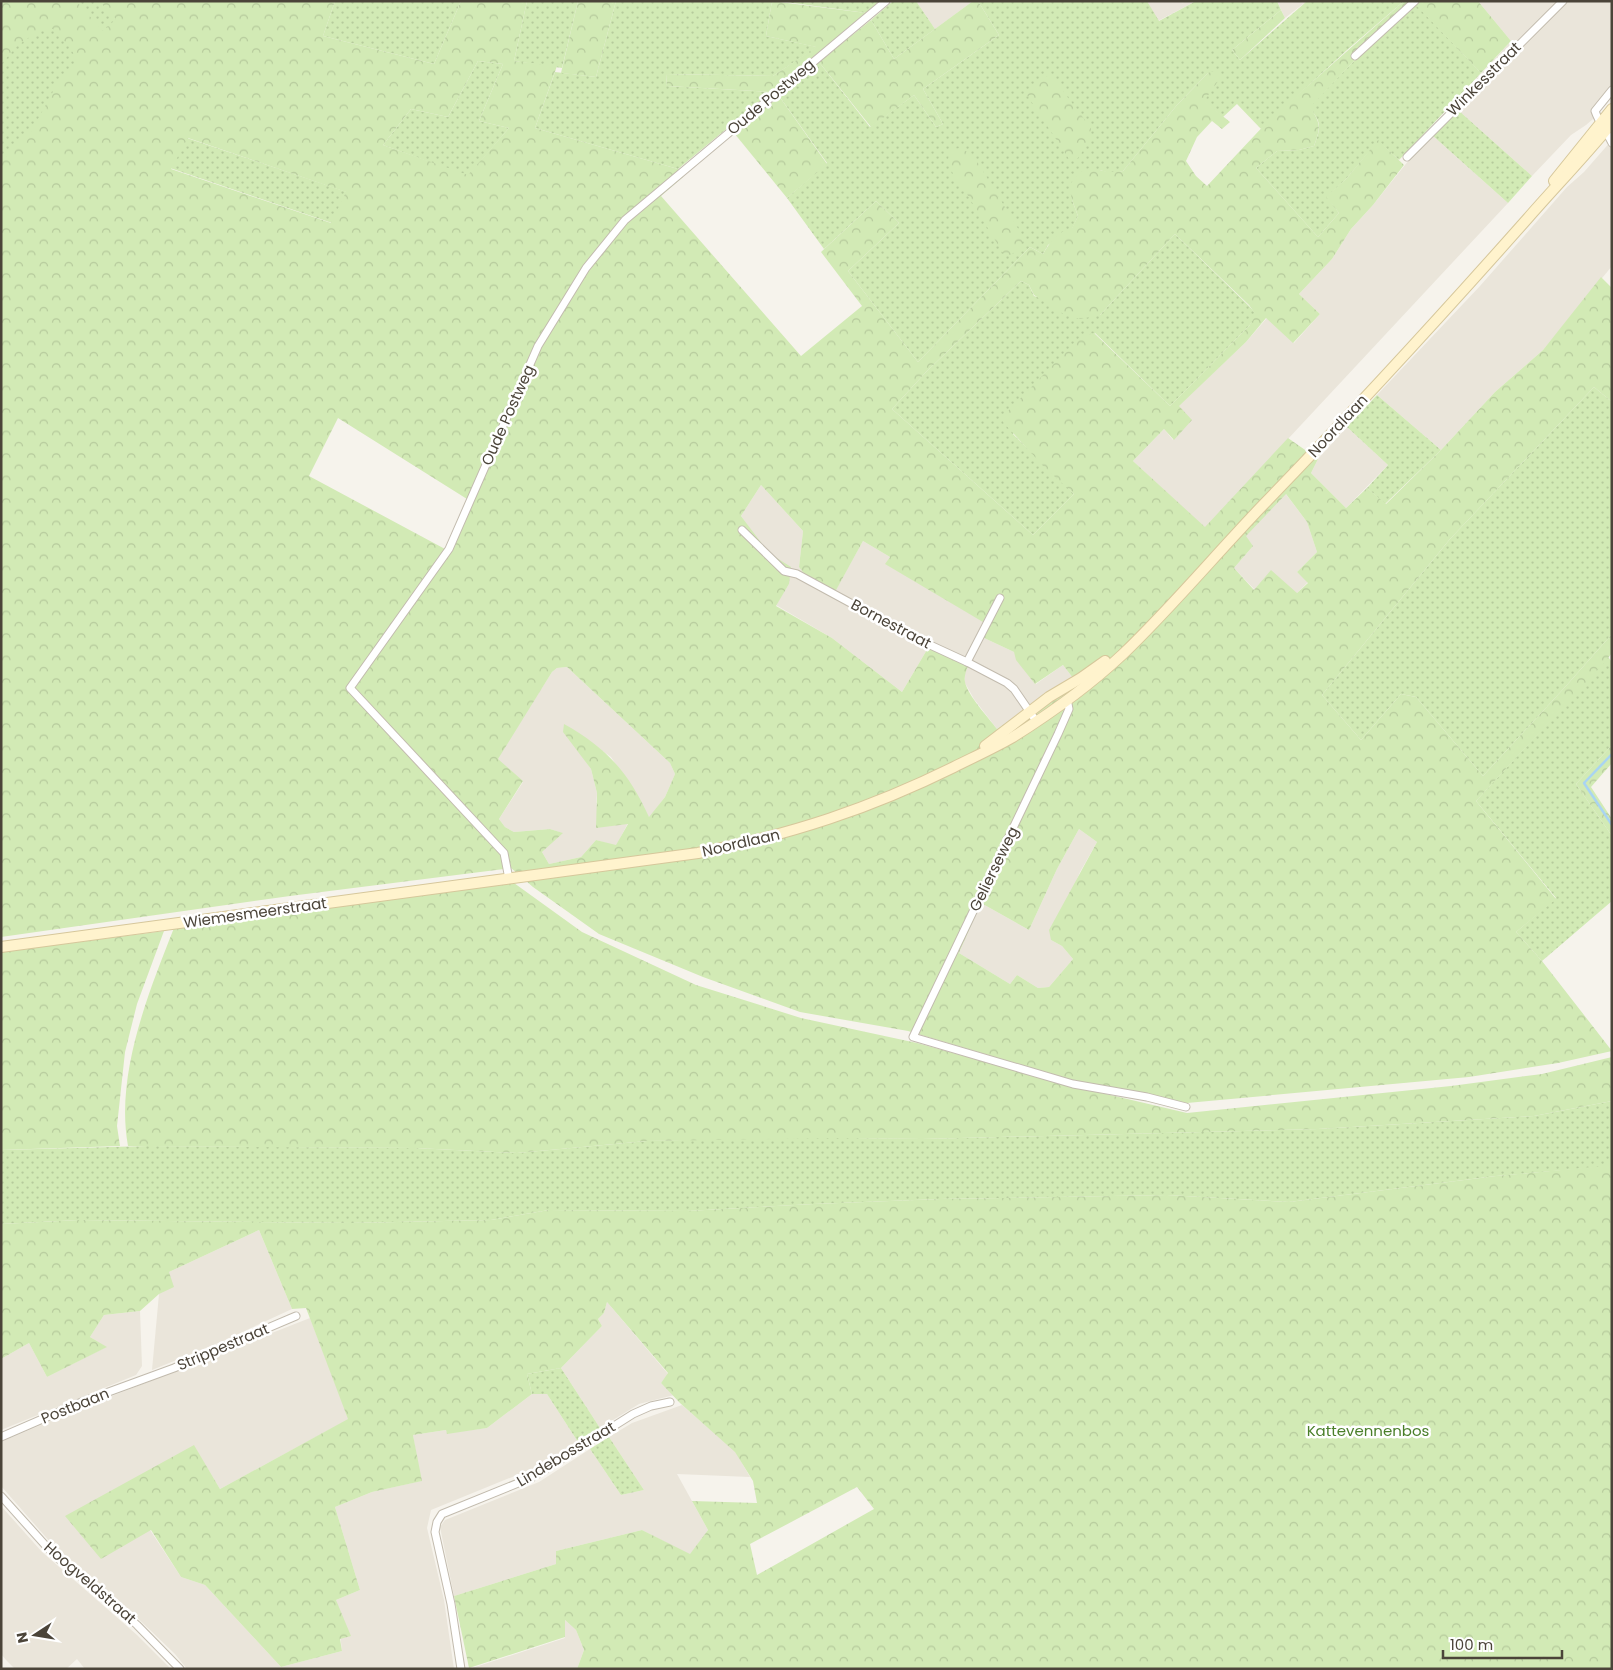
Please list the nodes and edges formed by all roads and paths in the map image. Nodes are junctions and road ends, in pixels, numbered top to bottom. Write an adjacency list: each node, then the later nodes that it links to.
1 (886, 1): 18 (street, Oude Postweg)
2 (1414, 1): 4 (street)
3 (1563, 1): 9 (street, Winkesstraat)
4 (1356, 56)
5 (1612, 90): 7 (street)
6 (1612, 109): 7 (main road, Noordlaan)
7 (1606, 126): 8 (street); 12 (main road, Noordlaan)
8 (1612, 143)
9 (1407, 157)
10 (742, 530): 13 (street, Bornestraat)
11 (1000, 598): 13 (street)
12 (1146, 630): 14 (main road, Noordlaan); 15 (main road, Noordlaan)
13 (967, 662): 15 (street, Bornestraat)
14 (1067, 699): 16 (main road, Noordlaan); 20 (street, Gelierseweg)
15 (1029, 711): 16 (street, Bornestraat); 17 (main road, Noordlaan)
16 (1036, 721): 17 (main road, Noordlaan)
17 (962, 763): 18 (main road, Noordlaan)
18 (508, 879): 19 (main road, Wiemesmeerstraat)
19 (1, 947)
20 (1186, 1107)
21 (296, 1316): 22 (street, Strippestraat)
22 (149, 1376): 24 (street, Postbaan)
23 (670, 1402): 27 (street, Lindebosstraat)
24 (1, 1437)
25 (1, 1496): 26 (street, Hoogveldstraat)
26 (180, 1669)
27 (461, 1669)

